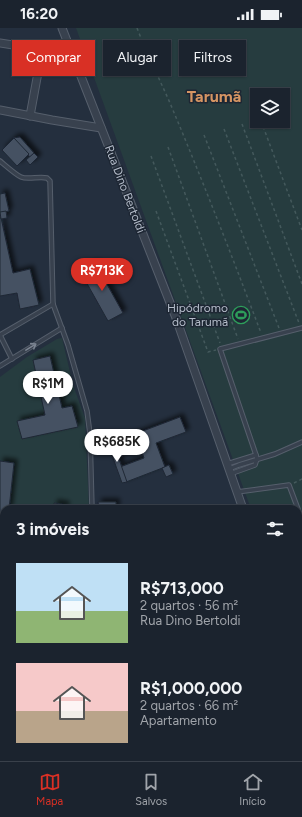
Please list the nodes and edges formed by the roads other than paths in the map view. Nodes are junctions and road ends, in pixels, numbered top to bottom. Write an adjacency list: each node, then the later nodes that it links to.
1 (62, 28): 5 (street, Rua Dino Bertoldi)
2 (0, 43): 4 (street)
3 (0, 110): 4 (street)
4 (30, 116): 5 (street)
5 (101, 128): 15 (street, Rua Dino Bertoldi)
6 (0, 160): 7 (lane)
7 (53, 304): 8 (lane); 10 (lane)
8 (62, 328): 11 (lane, one-way to 8); 17 (lane)
9 (301, 328): 14 (lane)
10 (0, 335): 11 (lane)
11 (12, 359): 12 (lane)
12 (0, 366)
13 (302, 442): 14 (lane)
14 (256, 457): 15 (lane); 15 (lane)
15 (229, 469): 16 (street, Rua Dino Bertoldi)
16 (237, 492): 18 (street, Rua Dino Bertoldi); 19 (lane)
17 (92, 505)
18 (242, 505)
19 (296, 505)

